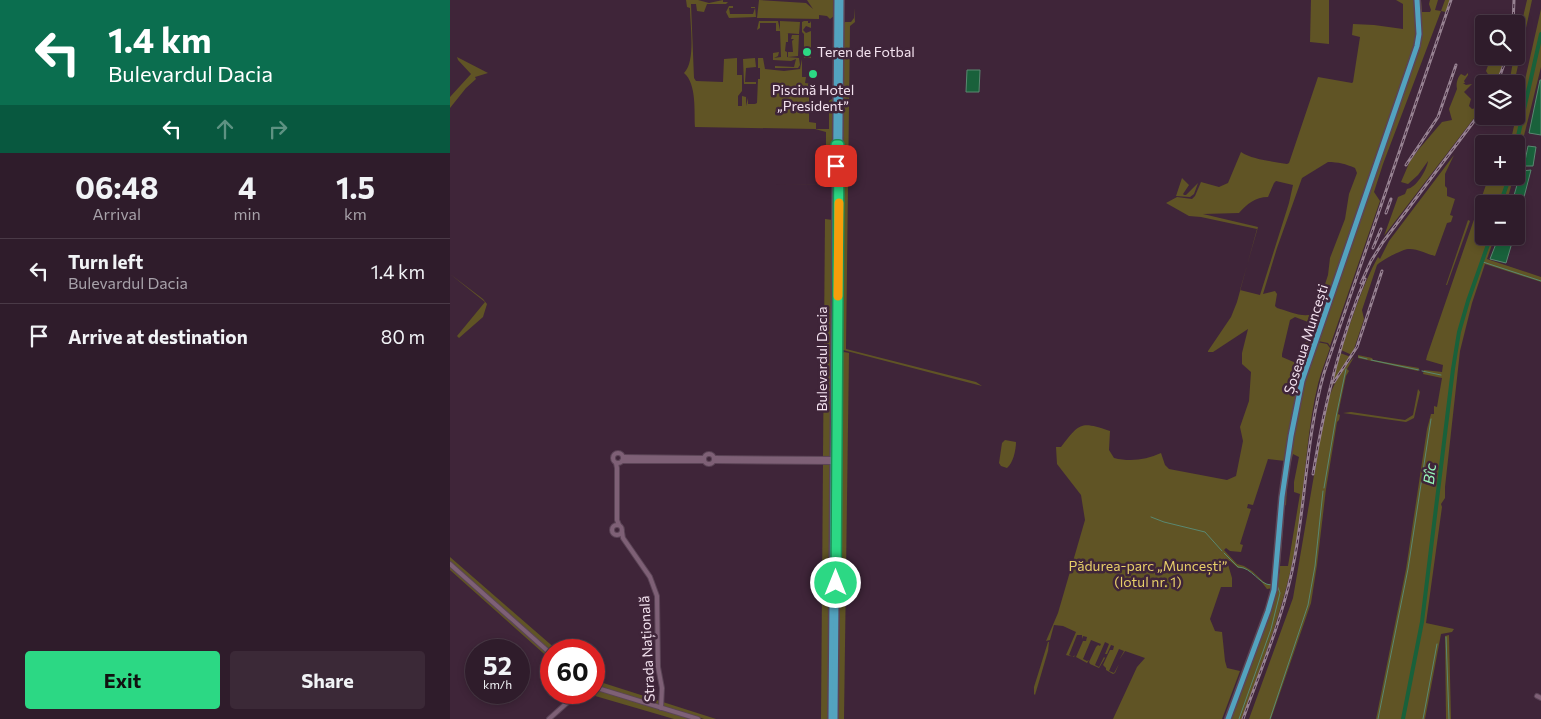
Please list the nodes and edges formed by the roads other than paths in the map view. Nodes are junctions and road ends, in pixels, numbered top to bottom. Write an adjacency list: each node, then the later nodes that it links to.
1 (837, 0): 4 (main road, Bulevardul Dacia)
2 (841, 0): 4 (main road, Bulevardul Dacia)
3 (1417, 0): 19 (main road, Șoseaua Muncești)
4 (839, 20): 7 (main road, Bulevardul Dacia)
5 (704, 459): 6 (street); 6 (street); 8 (street)
6 (714, 459): 7 (street)
7 (835, 461): 17 (main road, Bulevardul Dacia); 18 (main road, Bulevardul Dacia)
8 (617, 526): 9 (street); 9 (street)
9 (620, 534): 14 (street, Strada Națională)
10 (450, 564): 11 (street)
11 (540, 644)
12 (605, 690): 14 (street)
13 (566, 704): 15 (street)
14 (661, 708): 16 (street)
15 (549, 719)
16 (698, 719)
17 (831, 719)
18 (835, 719)
19 (1228, 719)

